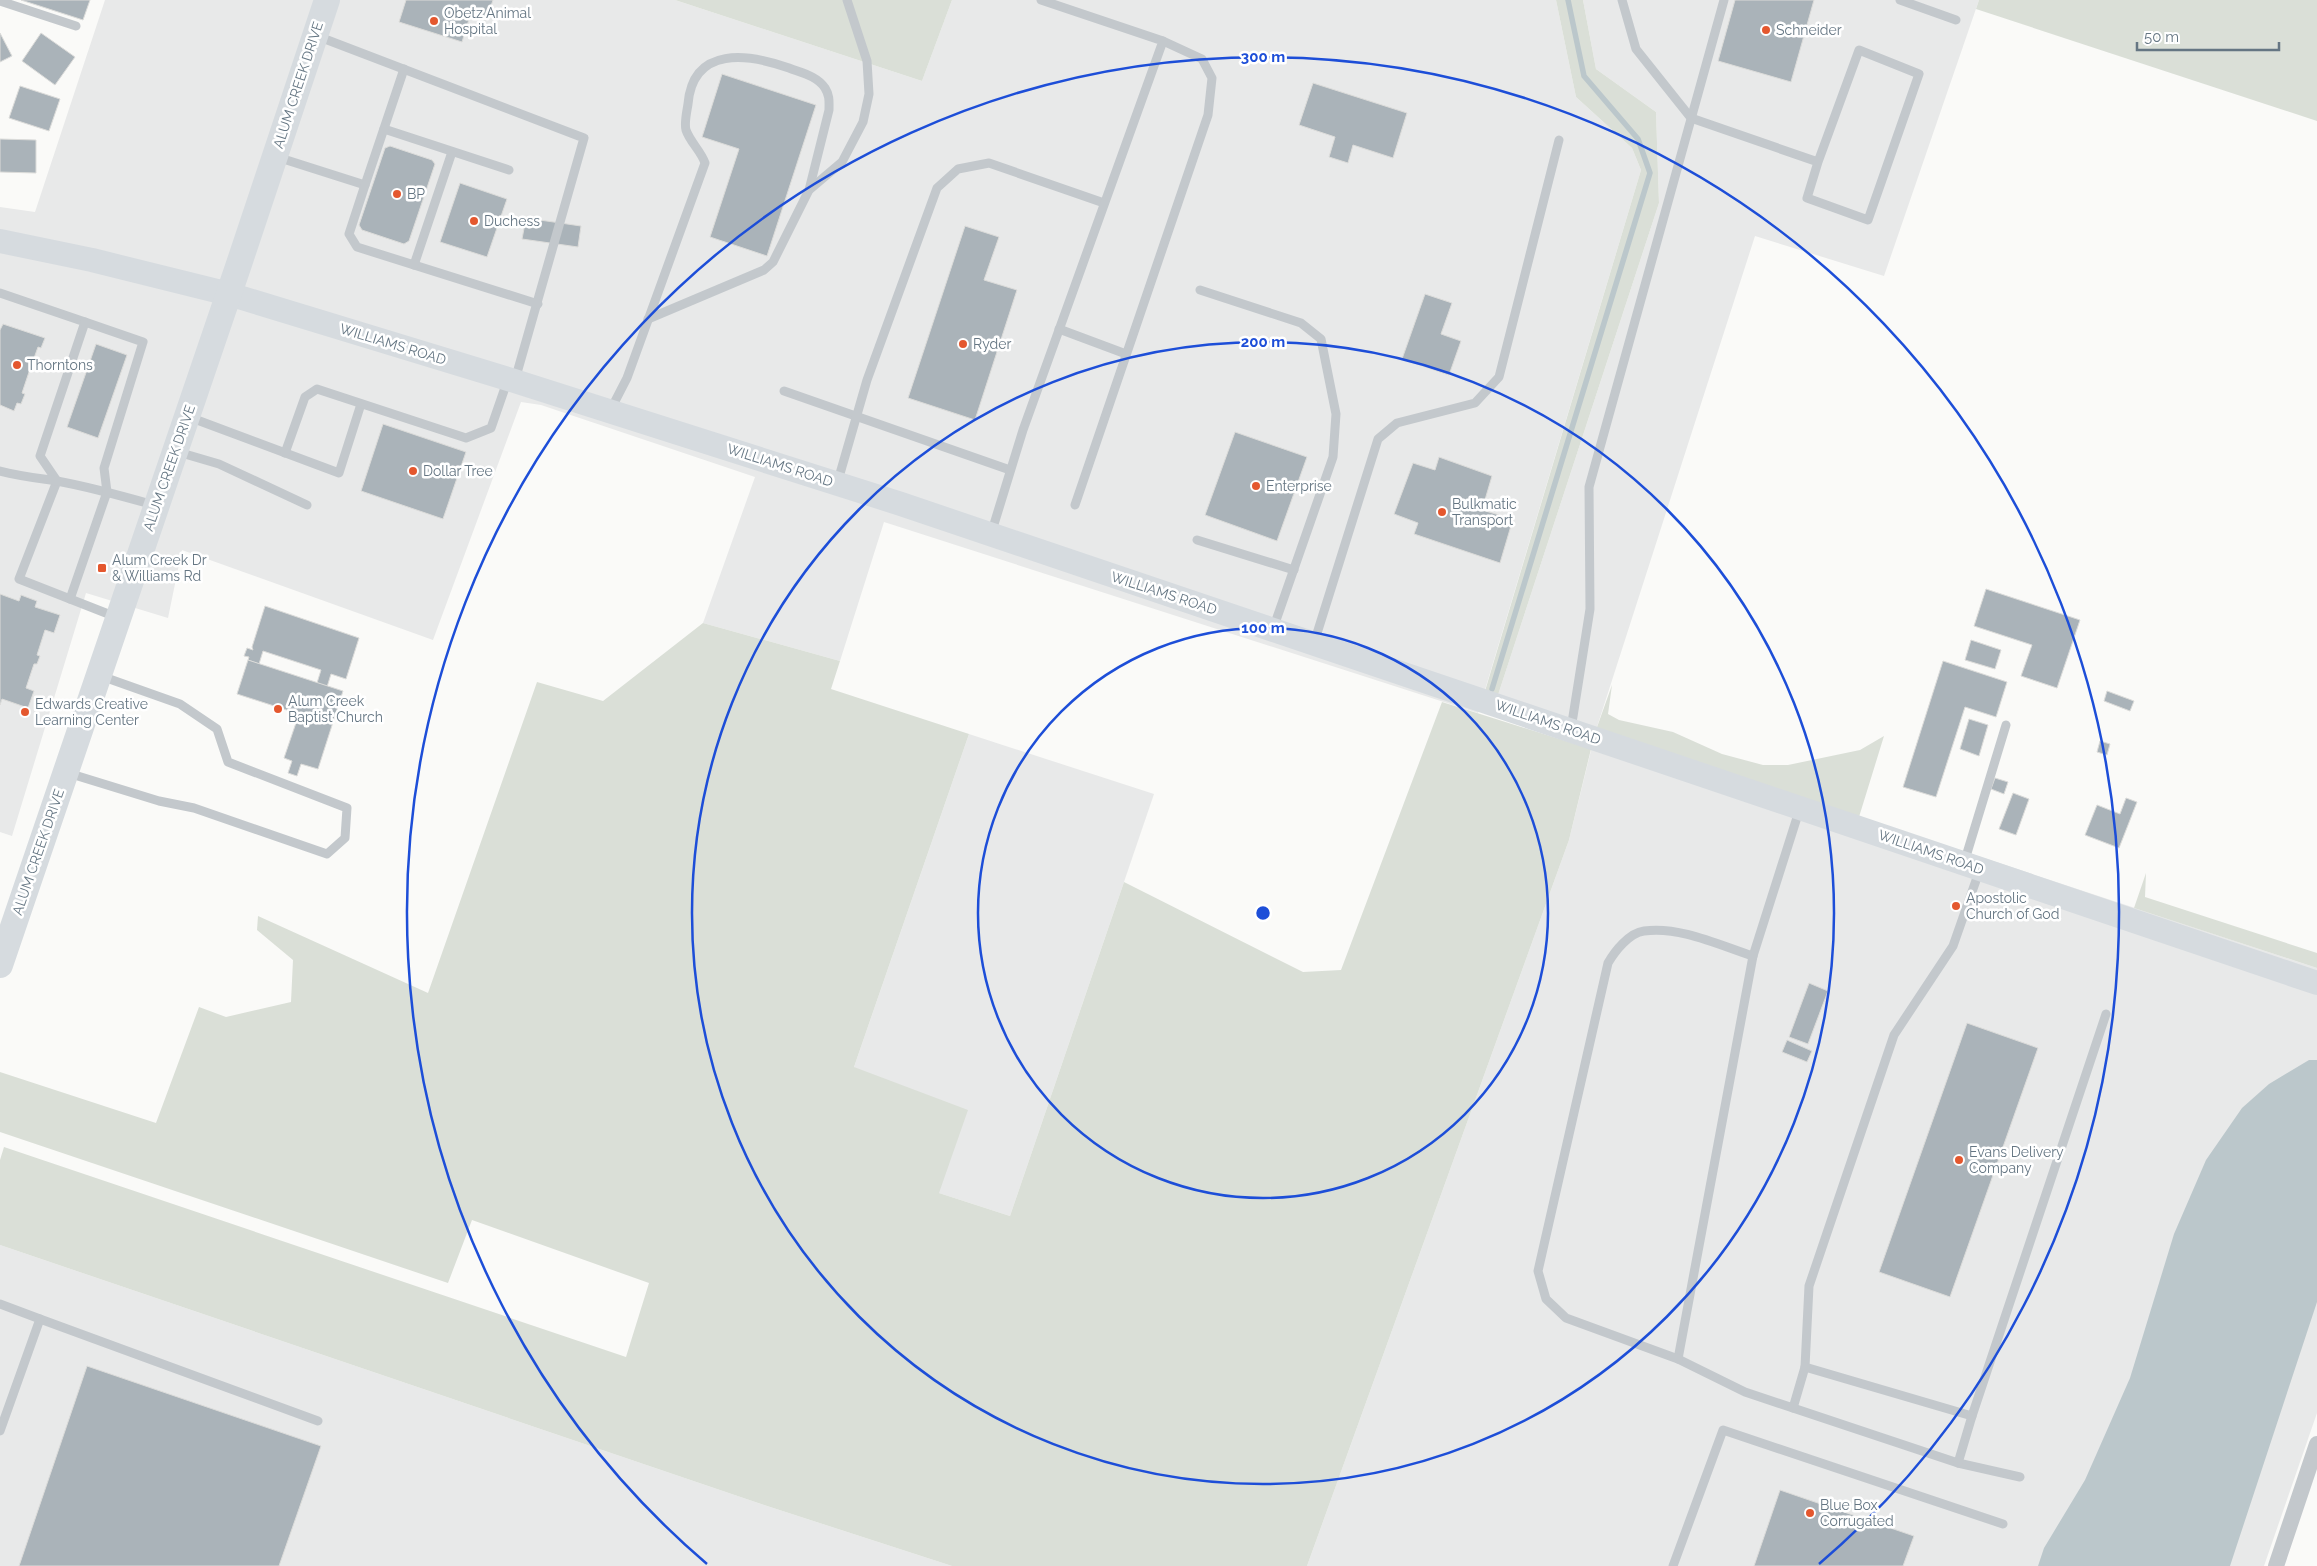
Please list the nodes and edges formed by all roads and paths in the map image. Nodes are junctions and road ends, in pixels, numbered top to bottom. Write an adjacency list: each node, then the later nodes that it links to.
1 (0, 0): 9 (lane)
2 (326, 0): 10 (main road, ALUM CREEK DRIVE)
3 (847, 0): 21 (lane)
4 (1042, 0): 11 (lane)
5 (1622, 0): 13 (lane)
6 (1724, 0): 13 (lane)
7 (1900, 0): 8 (lane)
8 (1956, 20)
9 (76, 26)
10 (315, 36): 12 (lane); 17 (main road, ALUM CREEK DRIVE)
11 (1164, 42): 22 (lane); 32 (lane)
12 (404, 69): 14 (lane); 28 (lane)
13 (1691, 118): 18 (lane); 58 (lane)
14 (384, 129): 16 (lane); 20 (lane)
15 (1559, 140): 55 (lane)
16 (452, 152): 19 (lane); 24 (lane)
17 (275, 156): 20 (lane); 27 (main road, ALUM CREEK DRIVE)
18 (1818, 162): 18 (lane)
19 (509, 170)
20 (365, 185): 24 (lane)
21 (809, 190): 29 (lane); 29 (lane)
22 (1104, 202): 31 (lane); 38 (lane)
23 (0, 241): 27 (main road, WILLIAMS ROAD)
24 (414, 265): 28 (lane)
25 (1200, 290): 51 (lane)
26 (0, 293): 30 (lane)
27 (229, 294): 33 (main road, WILLIAMS ROAD); 37 (main road, ALUM CREEK DRIVE)
28 (538, 304): 33 (lane)
29 (648, 319): 36 (lane)
30 (85, 322): 43 (lane); 45 (lane)
31 (1059, 329): 32 (lane); 41 (lane)
32 (1126, 354): 47 (lane)
33 (511, 380): 35 (lane); 36 (main road, WILLIAMS ROAD)
34 (784, 391): 38 (lane)
35 (361, 404): 40 (lane); 40 (lane)
36 (610, 411): 44 (main road, WILLIAMS ROAD)
37 (187, 416): 39 (main road, ALUM CREEK DRIVE); 40 (lane)
38 (858, 416): 41 (lane); 44 (lane)
39 (175, 451): 46 (lane); 48 (main road, ALUM CREEK DRIVE)
40 (285, 453)
41 (1010, 470): 49 (lane)
42 (0, 471): 43 (lane)
43 (57, 481): 45 (lane); 52 (lane)
44 (837, 484): 49 (main road, WILLIAMS ROAD)
45 (107, 492): 48 (lane); 52 (lane)
46 (307, 505)
47 (1075, 505)
48 (157, 506): 53 (main road, ALUM CREEK DRIVE)
49 (991, 534): 54 (main road, WILLIAMS ROAD)
50 (1197, 540): 51 (lane)
51 (1294, 570): 54 (lane)
52 (70, 599): 53 (lane)
53 (118, 618): 56 (main road, ALUM CREEK DRIVE)
54 (1273, 629): 55 (main road, WILLIAMS ROAD)
55 (1314, 643): 58 (main road, WILLIAMS ROAD)
56 (99, 675): 59 (main road, ALUM CREEK DRIVE); 59 (lane)
57 (2006, 725): 61 (lane)
58 (1571, 730): 60 (main road, WILLIAMS ROAD)
59 (66, 773): 63 (main road, ALUM CREEK DRIVE)
60 (1800, 808): 61 (main road, WILLIAMS ROAD); 62 (lane)
61 (1972, 866): 64 (main road, WILLIAMS ROAD); 69 (lane)
62 (1753, 956): 68 (lane); 68 (lane)
63 (0, 964)
64 (2317, 982)
65 (2106, 1014): 71 (lane)
66 (0, 1304): 67 (lane)
67 (40, 1320): 72 (lane); 73 (lane)
68 (1678, 1359): 70 (lane)
69 (1805, 1367): 70 (lane); 71 (lane)
70 (1793, 1408): 75 (lane)
71 (1972, 1416): 75 (lane)
72 (318, 1421)
73 (0, 1432)
74 (2317, 1444): 79 (street)
75 (1958, 1463): 76 (lane)
76 (2020, 1477)
77 (2003, 1524): 78 (lane)
78 (1673, 1566)
79 (2276, 1566)

